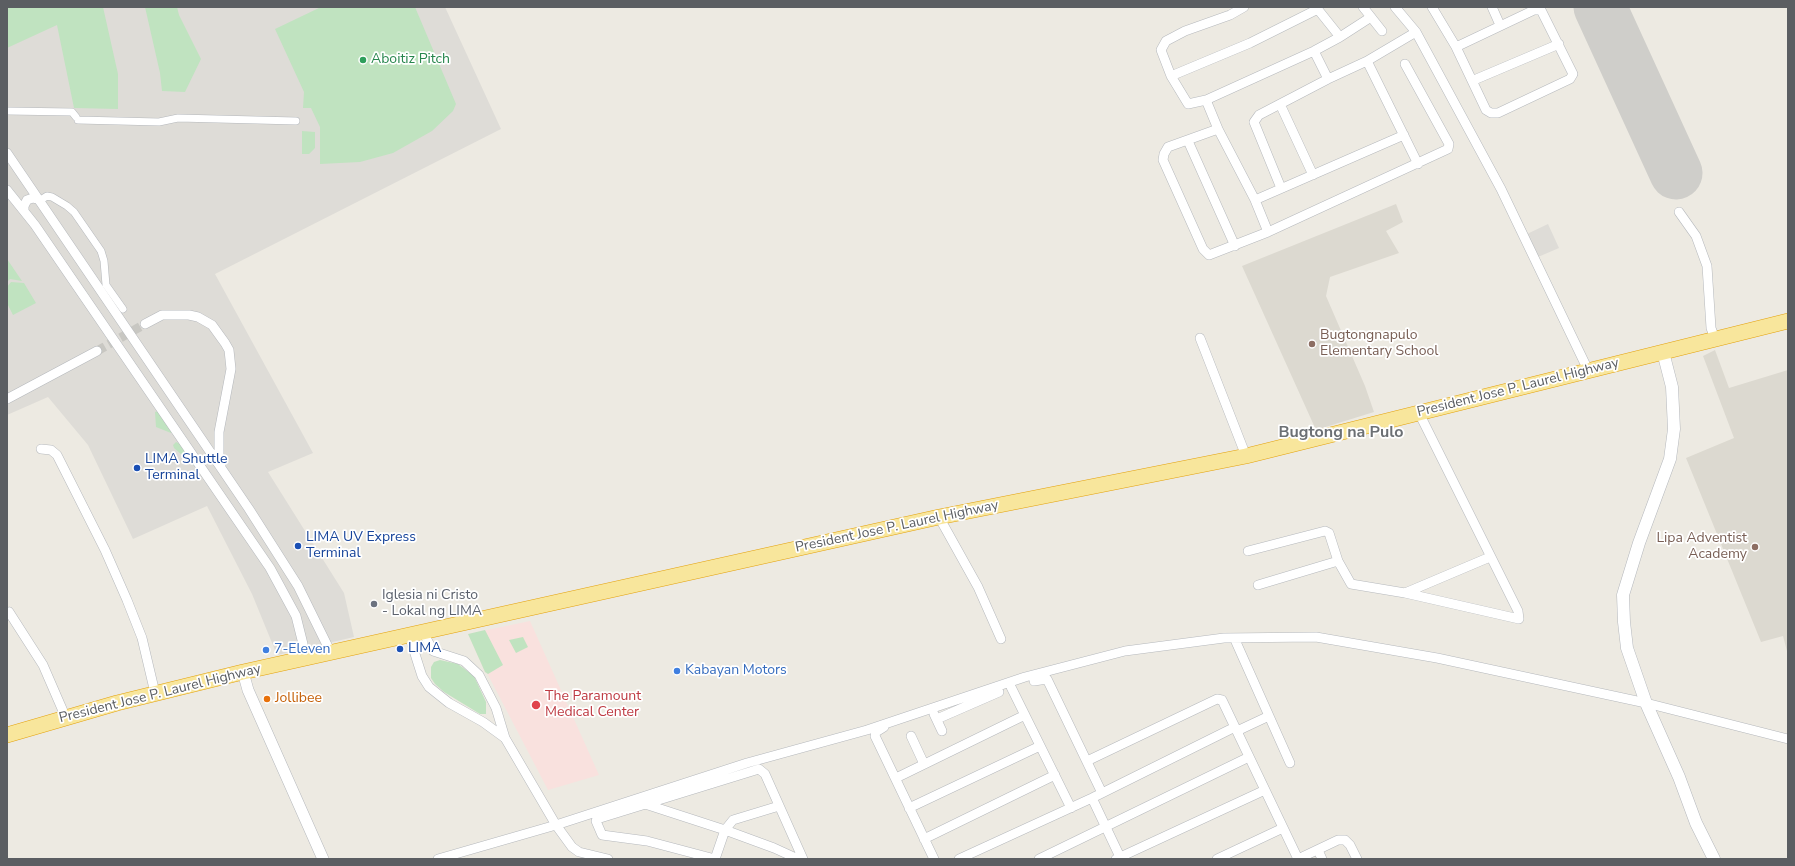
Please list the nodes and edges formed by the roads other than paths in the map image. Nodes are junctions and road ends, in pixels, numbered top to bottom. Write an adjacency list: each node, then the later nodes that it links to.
1 (1244, 7): 17 (street)
2 (1363, 7): 7 (street)
3 (1395, 7): 10 (street)
4 (1432, 7): 13 (street)
5 (1492, 7): 8 (street)
6 (1317, 8): 11 (street); 17 (street)
7 (1371, 17): 9 (street); 11 (street)
8 (1500, 25): 12 (street); 13 (street)
9 (1382, 31)
10 (1416, 32): 15 (street); 45 (street)
11 (1340, 37): 14 (street)
12 (1559, 44): 19 (street); 19 (street)
13 (1456, 47): 19 (street)
14 (1314, 51): 18 (street); 20 (street)
15 (1367, 61): 18 (street); 25 (street)
16 (1405, 64): 28 (street)
17 (1171, 76): 20 (street)
18 (1328, 78): 21 (street)
19 (1474, 80)
20 (1206, 100): 24 (street)
21 (1280, 104): 29 (street); 30 (street)
22 (7, 111): 23 (street)
23 (296, 121)
24 (1218, 129): 26 (street); 33 (street)
25 (1404, 135): 28 (street); 29 (street)
26 (1188, 141): 37 (street); 37 (street)
27 (7, 153): 32 (street)
28 (1418, 164): 36 (street)
29 (1313, 175): 30 (street)
30 (1281, 188): 33 (street)
31 (7, 190): 34 (street)
32 (39, 200): 34 (street); 38 (street); 50 (street)
33 (1254, 200): 36 (street)
34 (24, 211): 52 (street)
35 (1679, 212): 42 (street)
36 (1268, 232): 37 (street)
37 (1235, 246)
38 (123, 309)
39 (1788, 321): 42 (highway, President Jose P. Laurel Highway)
40 (145, 324): 50 (street)
41 (1200, 338): 49 (street)
42 (1715, 339): 44 (highway, President Jose P. Laurel Highway)
43 (97, 351): 46 (street)
44 (1663, 352): 45 (highway, President Jose P. Laurel Highway); 68 (main road)
45 (1588, 370): 47 (highway, President Jose P. Laurel Highway)
46 (7, 399)
47 (1419, 413): 49 (highway, President Jose P. Laurel Highway); 55 (street)
48 (41, 449): 67 (street)
49 (1246, 456): 53 (highway, President Jose P. Laurel Highway)
50 (225, 473): 51 (street)
51 (249, 509): 52 (street); 63 (street)
52 (237, 517): 64 (street)
53 (939, 517): 60 (highway, President Jose P. Laurel Highway); 61 (street)
54 (1248, 551): 56 (street)
55 (1490, 557): 58 (street); 58 (street)
56 (1338, 561): 57 (street); 58 (street)
57 (1258, 585)
58 (1405, 593)
59 (7, 613): 71 (street)
60 (416, 634): 63 (highway, President Jose P. Laurel Highway); 77 (street); 77 (street)
61 (1001, 639)
62 (1236, 642): 70 (street)
63 (331, 653): 64 (highway, President Jose P. Laurel Highway)
64 (303, 659): 65 (highway, President Jose P. Laurel Highway)
65 (243, 672): 67 (highway, President Jose P. Laurel Highway); 100 (street)
66 (1011, 687): 69 (street); 74 (street); 81 (street)
67 (155, 693): 71 (highway, President Jose P. Laurel Highway)
68 (1646, 703): 78 (street); 93 (street); 113 (main road)
69 (1025, 715): 79 (street); 83 (street)
70 (1269, 716): 73 (street); 82 (street)
71 (66, 718): 75 (highway, President Jose P. Laurel Highway)
72 (895, 724): 85 (street)
73 (1236, 729): 80 (street); 81 (street); 87 (street)
74 (942, 731)
75 (7, 735)
76 (911, 736): 83 (street)
77 (505, 738): 93 (street)
78 (1788, 739)
79 (1040, 746): 84 (street); 91 (street)
80 (1249, 756): 86 (street); 94 (street)
81 (1087, 761): 87 (street)
82 (1290, 763)
83 (924, 764): 85 (street)
84 (1055, 776): 92 (street); 97 (street)
85 (896, 778): 91 (street)
86 (1265, 790): 95 (street); 99 (street)
87 (1102, 793): 88 (street)
88 (1092, 798): 92 (street); 94 (street)
89 (645, 804): 90 (street); 96 (street); 103 (street)
90 (779, 806): 96 (street); 105 (street)
91 (909, 808): 97 (street)
92 (1071, 808): 107 (street)
93 (556, 825): 101 (street); 102 (street)
94 (1106, 827): 99 (street); 108 (street)
95 (1283, 828): 109 (street); 110 (street)
96 (725, 830): 103 (street); 104 (street)
97 (924, 838): 106 (street)
98 (1318, 850): 110 (street); 111 (street); 112 (street)
99 (1119, 858)
100 (323, 859)
101 (438, 859)
102 (608, 859)
103 (715, 859)
104 (798, 859)
105 (803, 859)
106 (934, 859)
107 (959, 859)
108 (1039, 859)
109 (1217, 859)
110 (1298, 859)
111 (1322, 859)
112 (1357, 859)
113 (1714, 859)

